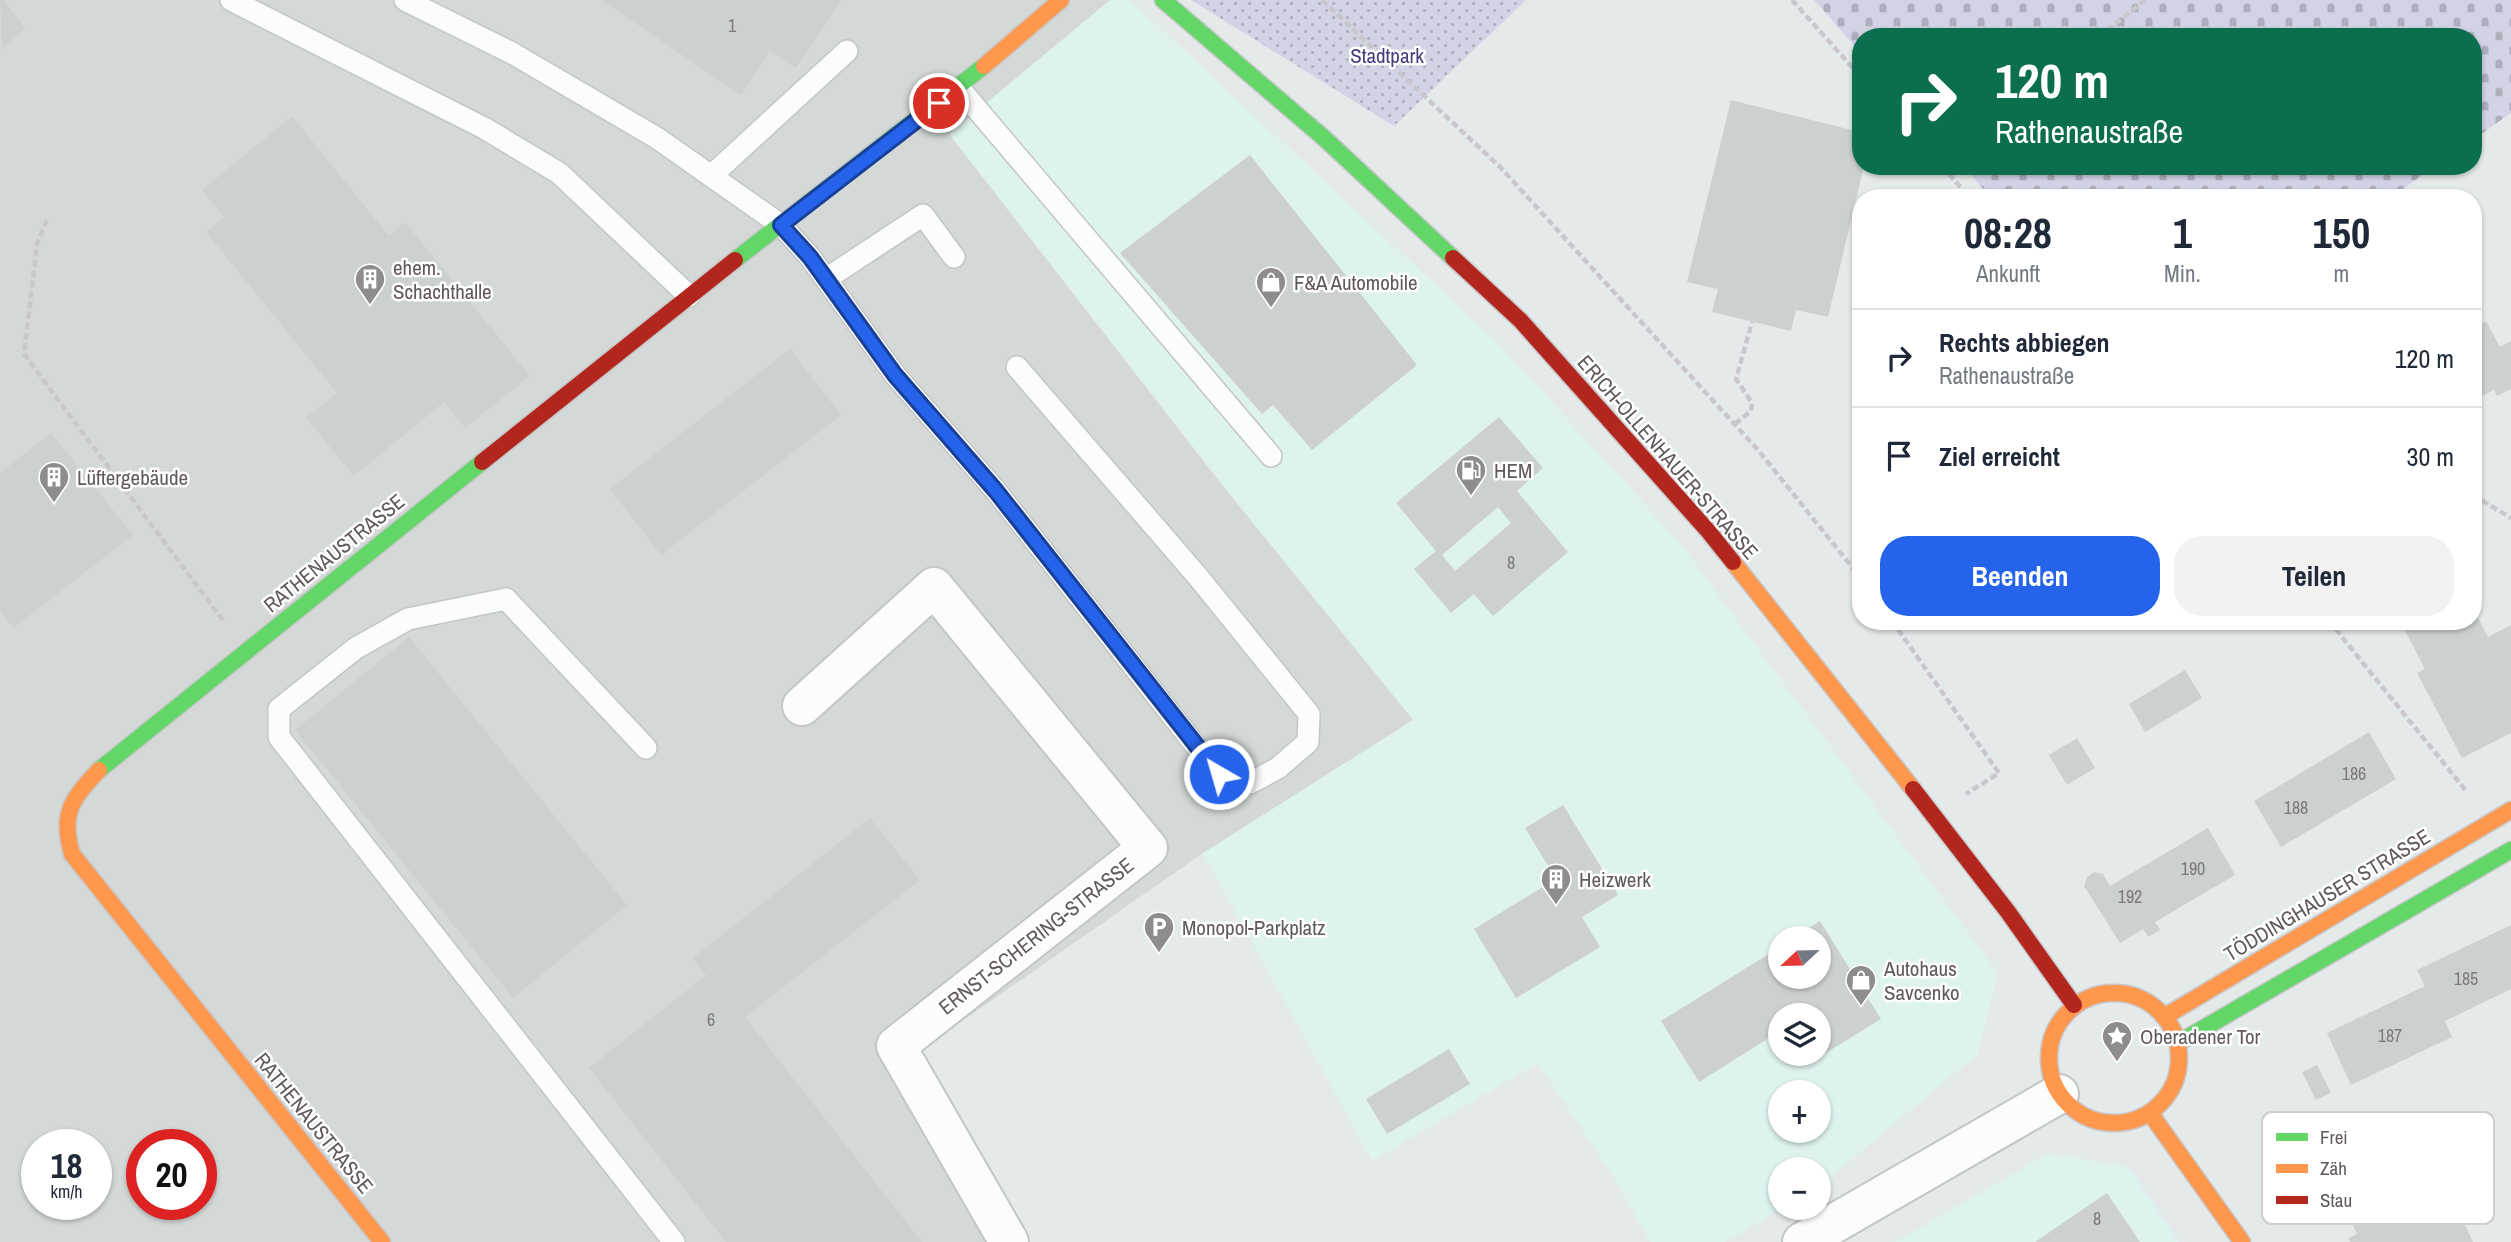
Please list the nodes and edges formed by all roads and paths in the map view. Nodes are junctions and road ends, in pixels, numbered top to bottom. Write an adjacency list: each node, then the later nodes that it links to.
1 (232, 0): 19 (lane)
2 (405, 0): 13 (lane)
3 (1061, 0): 11 (street, RATHENAUSTRASSE)
4 (1163, 0): 33 (street, ERICH-OLLENHAUER-STRASSE)
5 (1322, 0): 22 (path)
6 (1792, 0): 10 (path)
7 (2145, 0): 8 (path)
8 (2110, 28)
9 (848, 51): 13 (lane)
10 (1852, 67)
11 (959, 88): 16 (street, RATHENAUSTRASSE); 23 (lane)
12 (1950, 175): 14 (path)
13 (711, 176): 16 (lane)
14 (1962, 189)
15 (47, 220): 29 (path)
16 (781, 225): 18 (lane); 19 (street, RATHENAUSTRASSE)
17 (954, 257): 18 (lane)
18 (825, 279): 21 (lane)
19 (689, 296): 29 (street, RATHENAUSTRASSE)
20 (1752, 322): 22 (path)
21 (1017, 367)
22 (1735, 424): 26 (path)
23 (1271, 456)
24 (2482, 500): 25 (path)
25 (2511, 518)
26 (1852, 567)
27 (1898, 630): 33 (path)
28 (2336, 630): 34 (path)
29 (245, 651): 41 (street, RATHENAUSTRASSE)
30 (802, 706): 43 (street, ERNST-SCHERING-STRASSE)
31 (646, 748): 42 (lane)
32 (2511, 810): 34 (street, TÖDDINGHAUSER STRASSE)
33 (1933, 814): 36 (street, ERICH-OLLENHAUER-STRASSE)
34 (2490, 822): 37 (street, TÖDDINGHAUSER STRASSE)
35 (2511, 850): 38 (street)
36 (2074, 1005): 37 (street); 39 (street)
37 (2164, 1017): 38 (street)
38 (2178, 1042): 40 (street)
39 (2059, 1094): 40 (street); 44 (street)
40 (2150, 1112): 45 (street)
41 (382, 1242)
42 (674, 1242)
43 (1009, 1242)
44 (1802, 1242)
45 (2242, 1242)

